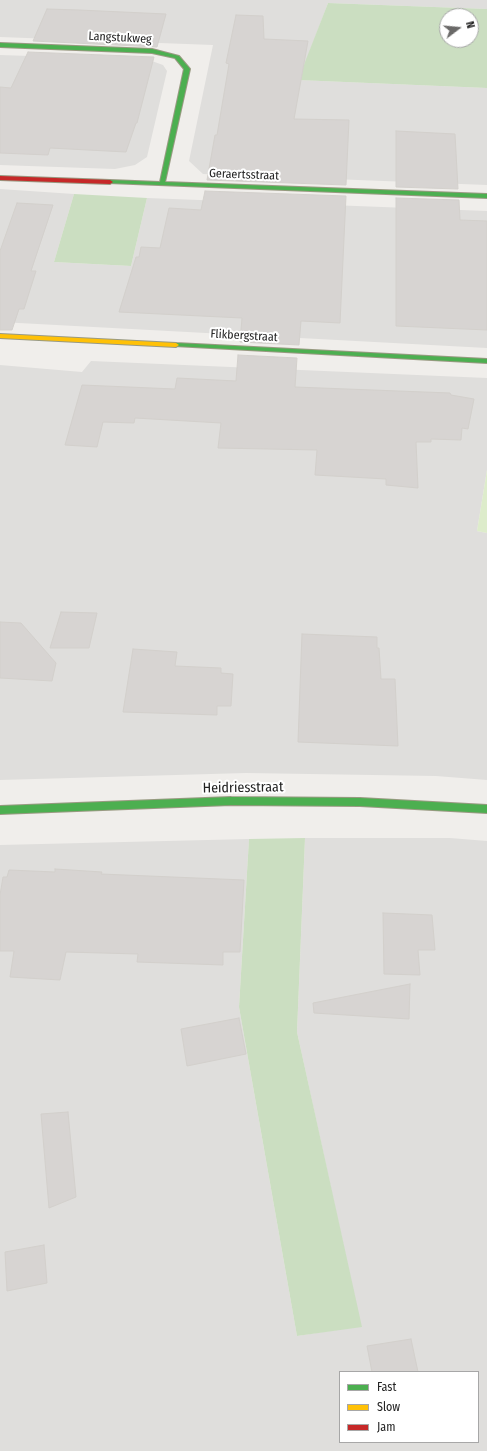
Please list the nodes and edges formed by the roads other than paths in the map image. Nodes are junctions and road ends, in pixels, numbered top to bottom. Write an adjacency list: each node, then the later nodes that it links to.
1 (0, 45): 3 (street, Langstukweg)
2 (0, 178): 3 (street, Geraertsstraat)
3 (162, 184): 4 (street, Geraertsstraat)
4 (487, 196)
5 (0, 336): 6 (street, Flikbergstraat)
6 (487, 361)
7 (487, 809): 8 (street, Heidriesstraat)
8 (0, 810)

